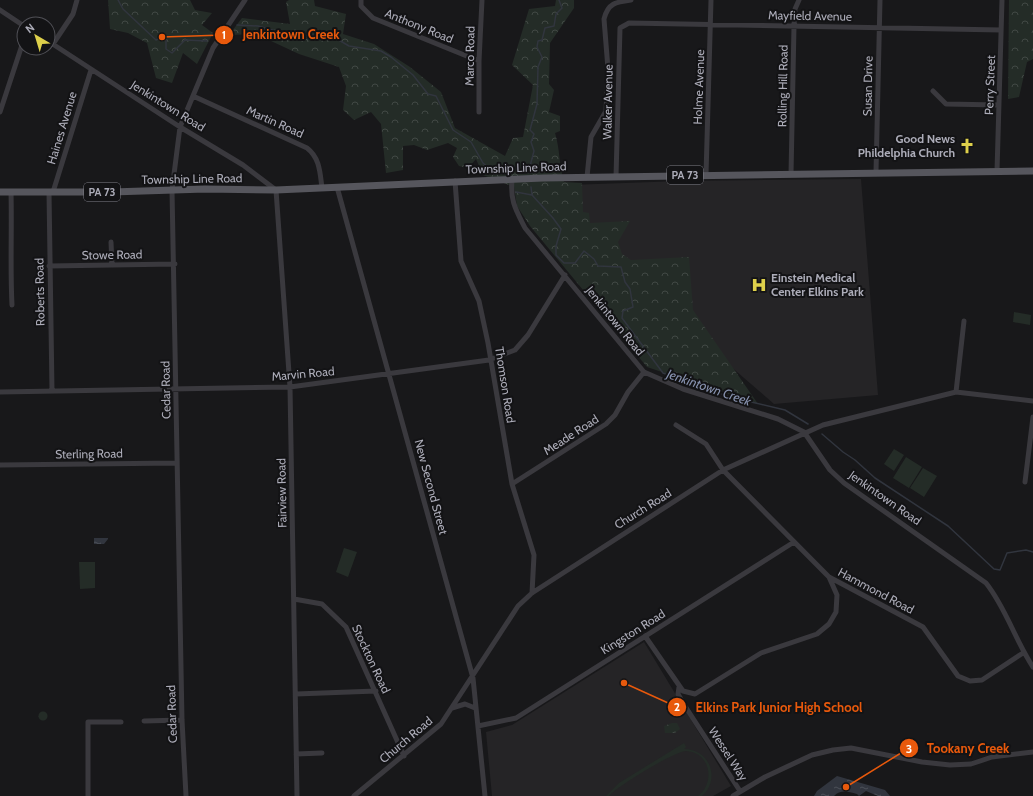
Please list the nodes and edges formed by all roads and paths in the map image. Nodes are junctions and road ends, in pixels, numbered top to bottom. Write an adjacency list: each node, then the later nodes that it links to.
1 (77, 0): 17 (street)
2 (245, 0): 23 (street, Cedar Road)
3 (361, 0): 20 (street, Anthony Road)
4 (482, 0): 20 (street, Marco Road)
5 (631, 0): 33 (street)
6 (710, 0): 12 (street, Holme Avenue)
7 (799, 0): 13 (street, Rolling Hill Road)
8 (880, 0): 15 (street, Susan Drive)
9 (1002, 0): 16 (street, Perry Street)
10 (0, 10): 11 (street)
11 (16, 21)
12 (711, 23): 13 (street, Mayfield Avenue); 14 (street, Mayfield Avenue); 32 (street, Holme Avenue)
13 (794, 26): 15 (street, Mayfield Avenue); 31 (street, Rolling Hill Road)
14 (620, 28): 34 (street, Walker Avenue)
15 (880, 28): 16 (street, Mayfield Avenue); 30 (street, Susan Drive)
16 (1001, 30): 24 (street, Perry Street)
17 (56, 35)
18 (56, 47): 21 (street, Jenkintown Road)
19 (18, 56): 25 (street)
20 (479, 62): 26 (street, Marco Road)
21 (91, 70): 27 (street, Jenkintown Road); 43 (street, Haines Avenue)
22 (933, 91): 24 (street)
23 (193, 96): 27 (street, Cedar Road); 38 (street, Martin Road)
24 (999, 105): 28 (street, Perry Street)
25 (0, 112)
26 (479, 112)
27 (180, 127): 39 (street, Cedar Road); 40 (street, Jenkintown Road)
28 (997, 170): 29 (main road, Township Line Road / PA 73); 30 (main road, Township Line Road / PA 73)
29 (1033, 171)
30 (876, 172): 31 (main road, Township Line Road / PA 73)
31 (791, 174): 32 (main road, Township Line Road / PA 73)
32 (706, 175): 34 (main road, Township Line Road / PA 73)
33 (587, 177): 34 (main road, Township Line Road / PA 73); 35 (main road, Township Line Road / PA 73)
34 (616, 177)
35 (512, 180): 36 (main road, Township Line Road / PA 73); 48 (street, Jenkintown Road)
36 (455, 181): 37 (main road, Township Line Road / PA 73); 51 (street, Thomson Road)
37 (337, 187): 38 (main road, Township Line Road / PA 73); 53 (street, New Second Street)
38 (322, 188): 40 (main road, Township Line Road / PA 73)
39 (172, 190): 40 (main road, Township Line Road / PA 73); 43 (main road, Township Line Road / PA 73); 45 (street, Cedar Road)
40 (276, 190): 54 (street, Fairview Road)
41 (0, 192): 42 (main road, Township Line Road / PA 73)
42 (11, 192): 43 (main road, Township Line Road / PA 73); 49 (street)
43 (51, 192): 47 (street, Roberts Road)
44 (111, 242): 46 (street)
45 (174, 264): 46 (street, Stowe Road); 55 (street, Cedar Road)
46 (112, 265): 47 (street, Stowe Road)
47 (49, 266): 56 (street, Roberts Road)
48 (565, 275): 51 (street, Marvin Road); 52 (street, Jenkintown Road)
49 (12, 305)
50 (964, 321): 58 (street)
51 (489, 360): 53 (street, Marvin Road); 67 (street, Thomson Road)
52 (644, 372): 62 (street, Jenkintown Road); 67 (street, Meade Road)
53 (389, 375): 54 (street, Marvin Road); 75 (street, New Second Street)
54 (290, 387): 55 (street, Marvin Road); 71 (street, Fairview Road)
55 (175, 389): 56 (street, Marvin Road); 63 (street, Cedar Road)
56 (52, 391): 57 (street, Marvin Road)
57 (0, 392)
58 (956, 392): 59 (street, Church Road); 62 (street, Church Road)
59 (1033, 401)
60 (1033, 417): 66 (street)
61 (676, 425): 65 (street, Hammond Road)
62 (804, 432): 65 (street, Church Road); 73 (street, Jenkintown Road)
63 (177, 463): 64 (street, Sterling Road); 81 (street, Cedar Road)
64 (0, 465)
65 (723, 470): 68 (street, Hammond Road); 70 (street, Church Road)
66 (1025, 482)
67 (512, 484): 70 (street, Thomson Road)
68 (794, 542): 69 (street, Hammond Road); 72 (street, Kingston Road)
69 (829, 577): 73 (street, Hammond Road); 76 (street)
70 (532, 593): 75 (street, Church Road)
71 (294, 599): 77 (street, Stockton Road); 78 (street, Fairview Road)
72 (645, 636): 76 (street); 84 (street, Kingston Road)
73 (1023, 653): 74 (street, Jenkintown Road)
74 (1033, 667)
75 (473, 678): 79 (street, Church Road); 80 (street, New Second Street)
76 (679, 686): 89 (street, Wessel Way)
77 (376, 691): 78 (street); 88 (street, Stockton Road)
78 (296, 694): 87 (street, Fairview Road)
79 (452, 708): 80 (street); 88 (street, Church Road)
80 (476, 708): 84 (street, New Second Street)
81 (182, 720): 82 (street); 91 (street, Cedar Road)
82 (144, 721)
83 (121, 722): 90 (street)
84 (478, 726): 94 (street, New Second Street)
85 (1033, 752): 89 (street)
86 (322, 753): 87 (street)
87 (296, 754): 92 (street, Fairview Road)
88 (404, 756): 93 (street, Church Road)
89 (740, 791): 95 (street)
90 (88, 796)
91 (186, 796)
92 (297, 796)
93 (354, 796)
94 (485, 796)
95 (733, 796)

